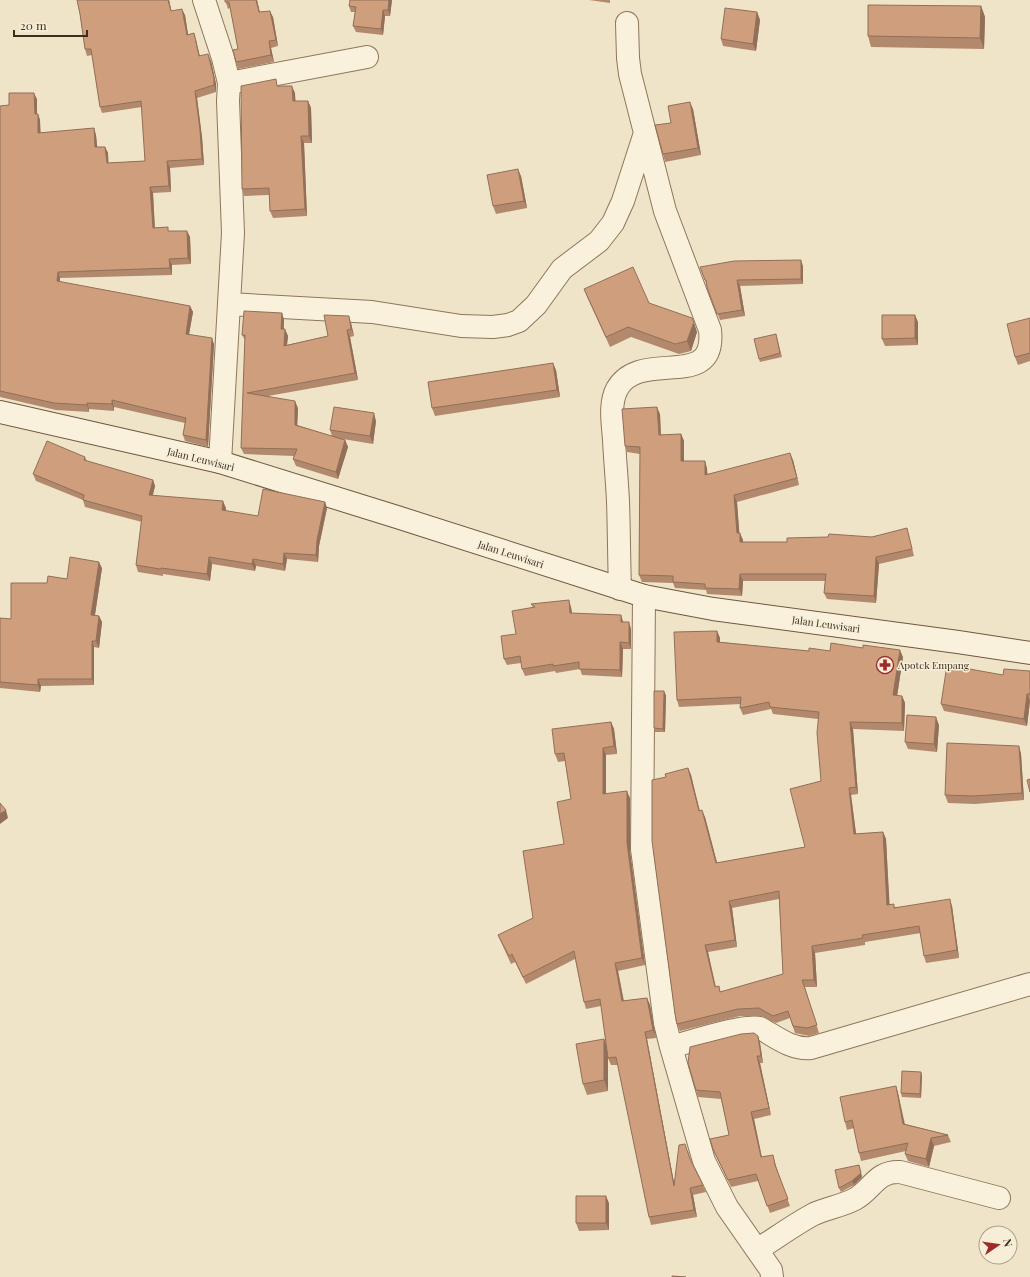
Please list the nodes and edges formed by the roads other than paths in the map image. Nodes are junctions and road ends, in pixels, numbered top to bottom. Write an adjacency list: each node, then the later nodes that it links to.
1 (204, 0): 4 (street)
2 (627, 23): 5 (street)
3 (367, 58): 4 (street)
4 (229, 83): 6 (street)
5 (645, 133): 6 (street); 9 (street)
6 (229, 304): 8 (street)
7 (0, 412): 8 (street, Jalan Leuwisari)
8 (220, 462): 9 (street, Jalan Leuwisari)
9 (620, 589): 10 (street, Jalan Leuwisari)
10 (644, 596): 11 (street, Jalan Leuwisari); 13 (street)
11 (1030, 653)
12 (1030, 984): 13 (street)
13 (671, 1047): 15 (street)
14 (999, 1198): 15 (street)
15 (757, 1250): 16 (street)
16 (772, 1277)

